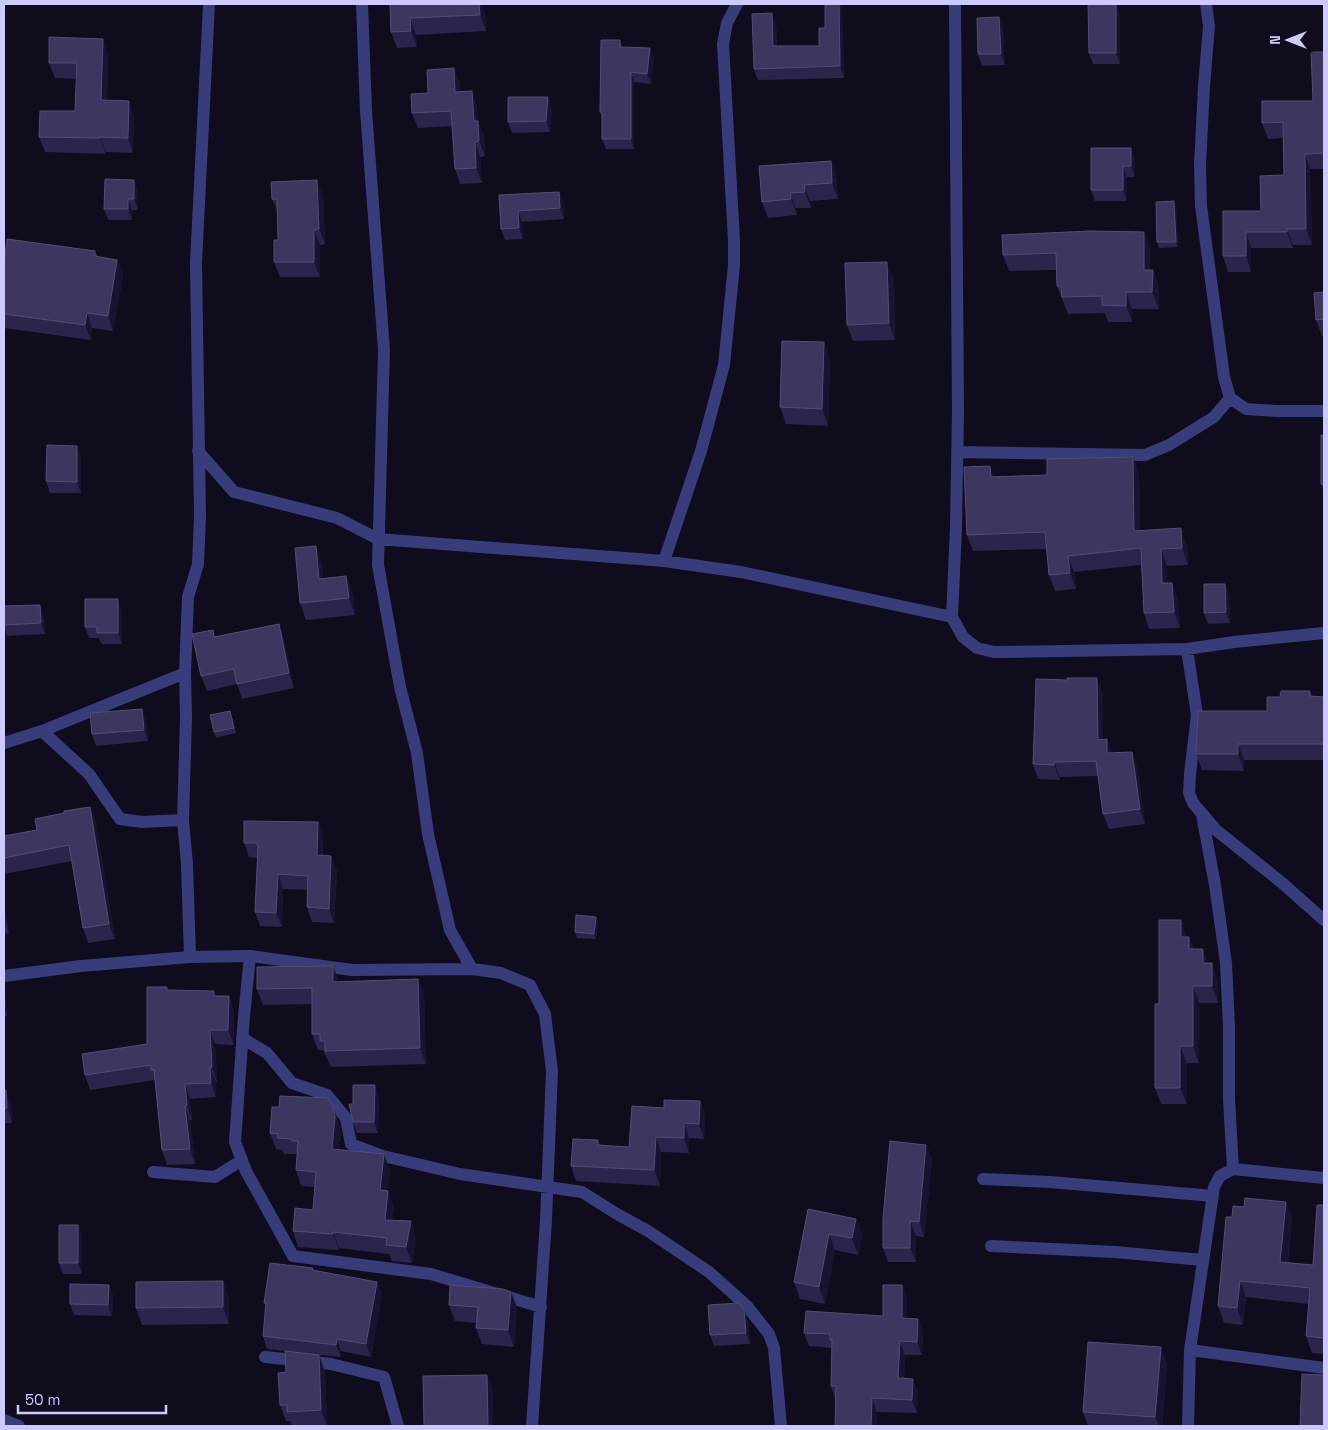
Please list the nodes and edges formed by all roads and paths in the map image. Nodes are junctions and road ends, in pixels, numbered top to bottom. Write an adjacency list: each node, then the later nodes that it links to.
1 (209, 4): 8 (street)
2 (362, 4): 10 (street)
3 (737, 4): 11 (street)
4 (955, 4): 9 (street)
5 (1206, 4): 6 (street)
6 (1230, 398): 7 (street); 9 (street)
7 (1324, 411)
8 (198, 451): 10 (street); 15 (street)
9 (958, 452): 12 (street)
10 (378, 539): 11 (street); 23 (street)
11 (664, 561): 12 (street)
12 (952, 617): 14 (street)
13 (1324, 633): 14 (street)
14 (1188, 649): 18 (street)
15 (185, 673): 16 (street); 19 (street)
16 (42, 732): 17 (street); 19 (street)
17 (4, 743)
18 (1202, 815): 20 (street); 27 (street)
19 (183, 820): 22 (street)
20 (1324, 920)
21 (250, 956): 22 (street); 23 (street); 25 (street)
22 (190, 957): 24 (street)
23 (472, 969): 31 (street)
24 (4, 976)
25 (242, 1038): 26 (street); 31 (street)
26 (242, 1160): 28 (street); 35 (street)
27 (1233, 1169): 29 (street); 32 (street)
28 (153, 1172)
29 (1324, 1178)
30 (983, 1179): 32 (street)
31 (546, 1186): 35 (street); 43 (street)
32 (1213, 1196): 34 (street)
33 (991, 1246): 34 (street)
34 (1203, 1260): 36 (street)
35 (541, 1307): 42 (street)
36 (1190, 1350): 38 (street); 44 (street)
37 (265, 1358): 41 (street)
38 (1324, 1368)
39 (4, 1420): 40 (street)
40 (19, 1426)
41 (398, 1426)
42 (532, 1426)
43 (781, 1426)
44 (1188, 1426)

